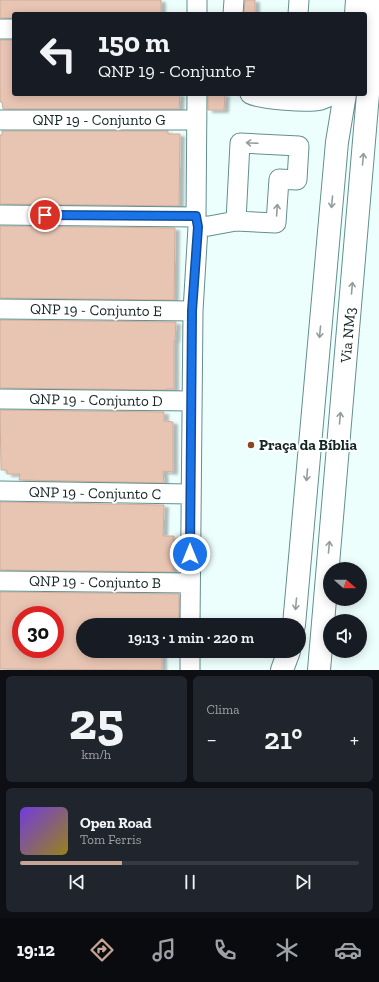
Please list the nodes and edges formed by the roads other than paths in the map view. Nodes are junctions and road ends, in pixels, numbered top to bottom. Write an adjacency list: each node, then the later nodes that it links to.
1 (197, 0): 6 (street)
2 (234, 0): 7 (street)
3 (299, 0): 8 (street)
4 (357, 0): 9 (main road)
5 (376, 0): 36 (main road, Via NM3, one-way to 5)
6 (197, 12)
7 (234, 12)
8 (298, 12)
9 (356, 12)
10 (0, 29): 11 (street)
11 (12, 29)
12 (197, 96): 18 (street)
13 (254, 96): 16 (street)
14 (331, 96): 16 (street)
15 (346, 96): 31 (main road, Via NM3, one-way to 31)
16 (294, 97)
17 (0, 120): 18 (street, QNP 19 - Conjunto G)
18 (197, 120): 21 (street)
19 (0, 215): 21 (street)
20 (236, 220): 20 (street, one-way to 20); 21 (street)
21 (197, 222): 23 (street)
22 (0, 309): 23 (street, QNP 19 - Conjunto E)
23 (192, 311): 25 (street)
24 (0, 399): 25 (street, QNP 19 - Conjunto D)
25 (191, 401): 27 (street)
26 (0, 491): 27 (street, QNP 19 - Conjunto C)
27 (190, 494): 29 (street)
28 (0, 582): 29 (street, QNP 19 - Conjunto B)
29 (190, 583): 30 (street)
30 (190, 618)
31 (295, 618)
32 (190, 658): 34 (street)
33 (286, 658): 35 (main road)
34 (190, 670)
35 (282, 670)
36 (319, 670)

